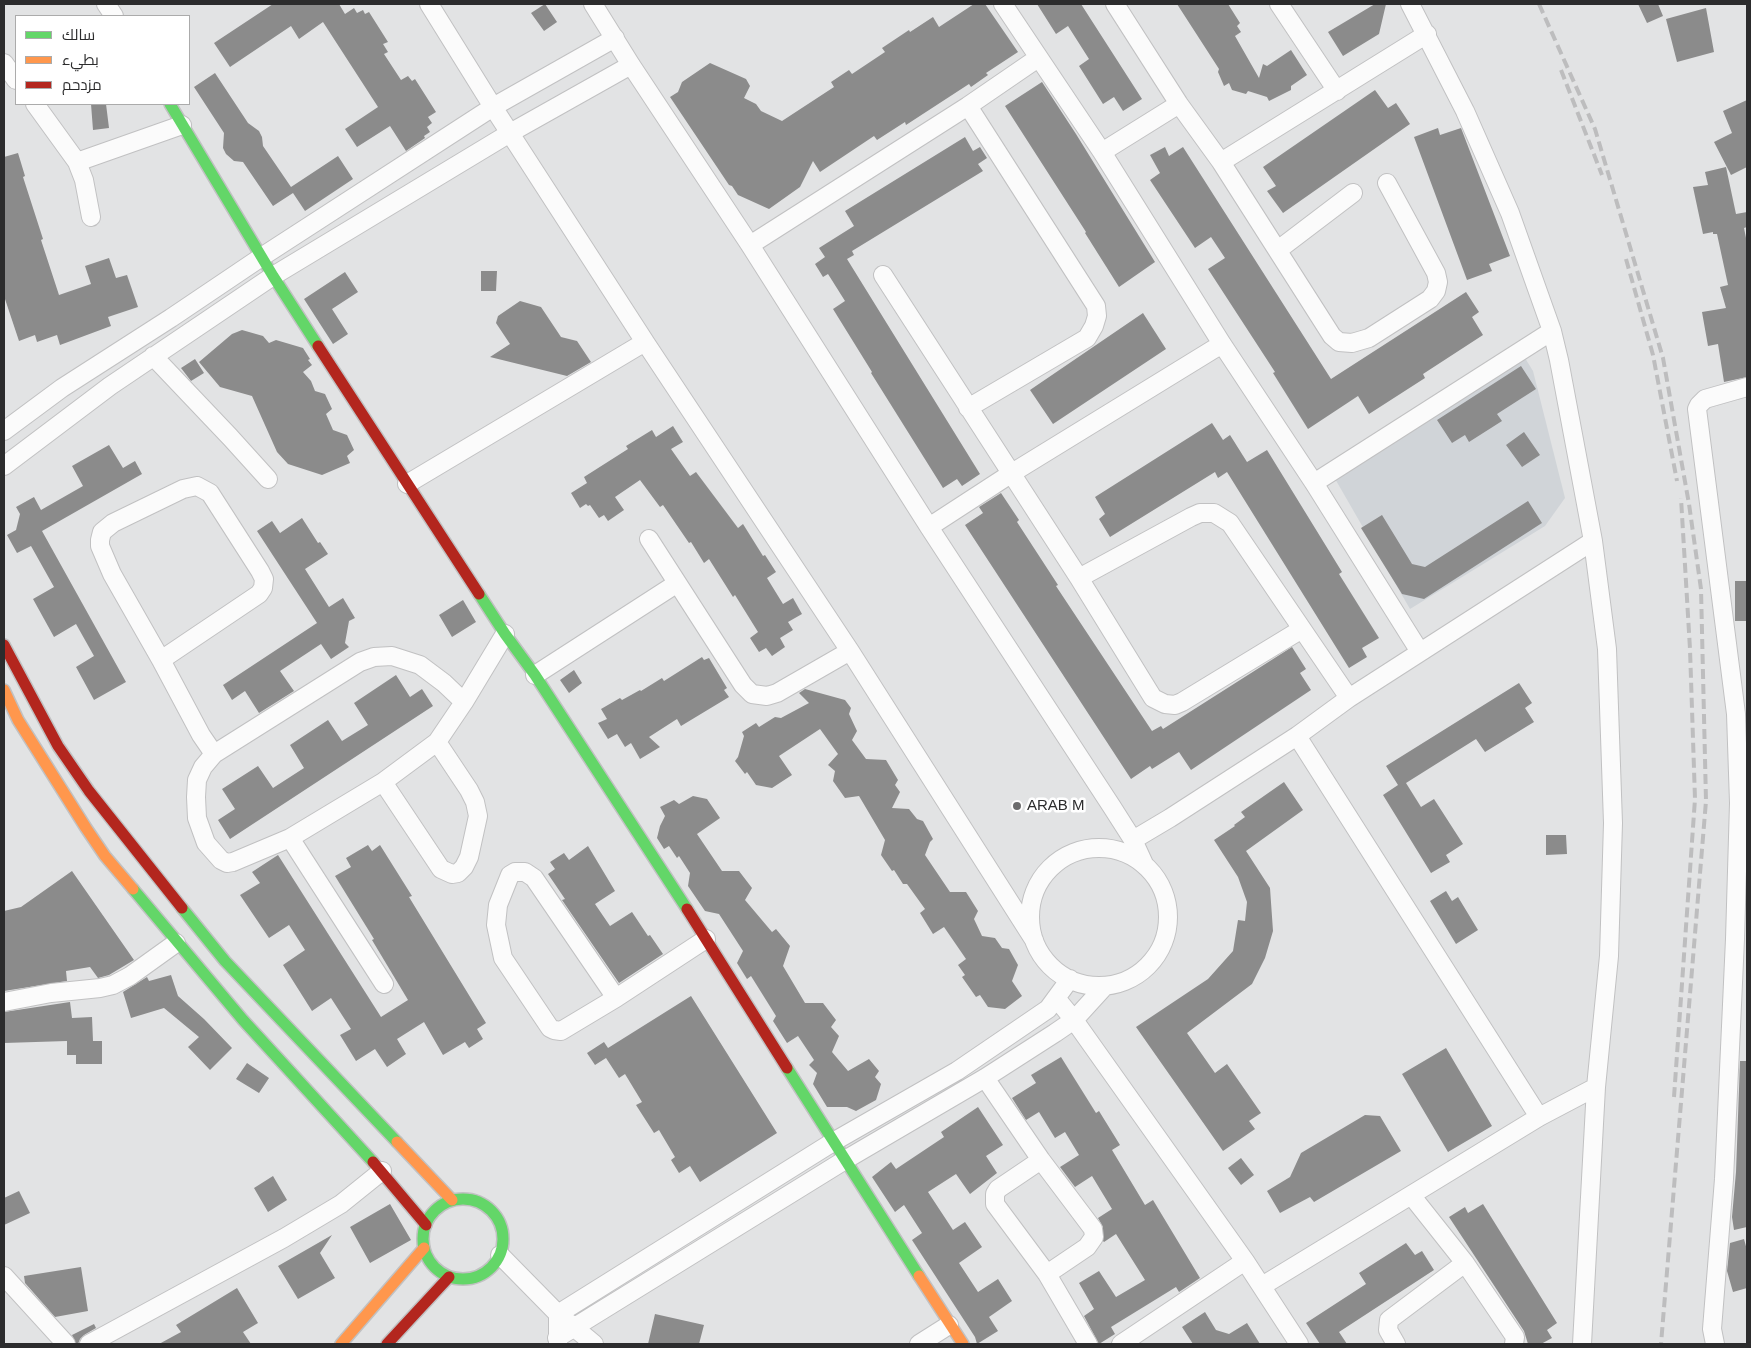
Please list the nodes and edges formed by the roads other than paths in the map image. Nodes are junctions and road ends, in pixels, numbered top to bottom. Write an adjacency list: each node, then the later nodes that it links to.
1 (106, 4): 8 (street)
2 (429, 4): 20 (street)
3 (593, 4): 10 (street)
4 (1003, 4): 11 (street)
5 (1115, 4): 16 (street)
6 (1279, 4): 15 (street)
7 (1410, 4): 9 (street)
8 (113, 15)
9 (1427, 34): 15 (street); 34 (street)
10 (615, 38): 13 (street); 20 (street)
11 (1038, 58): 19 (street); 23 (street)
12 (4, 63): 14 (street)
13 (631, 65): 22 (street); 29 (street)
14 (15, 79)
15 (1338, 91): 25 (street)
16 (1179, 104): 23 (street); 25 (street)
17 (36, 105): 24 (street)
18 (171, 105): 21 (street)
19 (968, 106): 29 (street); 39 (street)
20 (493, 107): 22 (street); 31 (street)
21 (182, 125): 24 (street); 31 (street)
22 (510, 133): 33 (street); 35 (street)
23 (1102, 152): 36 (street)
24 (77, 162): 28 (street)
25 (1221, 162): 30 (street)
26 (1387, 183): 30 (street)
27 (1354, 194): 30 (street)
28 (91, 217)
29 (750, 245): 46 (street)
30 (1278, 250)
31 (262, 256): 33 (street); 40 (street)
32 (883, 275): 39 (street)
33 (274, 276): 37 (street); 45 (street)
34 (1552, 331): 44 (street); 48 (street)
35 (645, 342): 45 (street); 54 (street)
36 (1222, 344): 42 (street); 44 (street)
37 (153, 356): 41 (street); 43 (street)
38 (1747, 387): 113 (street)
39 (968, 408): 42 (street)
40 (4, 432)
41 (4, 466)
42 (1012, 474): 46 (street); 49 (street)
43 (268, 479)
44 (1314, 483): 55 (street)
45 (407, 484): 52 (street)
46 (929, 527): 66 (street)
47 (649, 539): 50 (street)
48 (1592, 541): 55 (street); 79 (street)
49 (1079, 578): 51 (street); 51 (street)
50 (676, 584): 54 (street); 57 (street)
51 (1302, 629): 59 (street)
52 (505, 634): 57 (street); 60 (street)
53 (4, 644): 86 (street)
54 (850, 652): 69 (street)
55 (1420, 652): 59 (street)
56 (161, 660): 56 (street); 63 (street)
57 (535, 675): 68 (street)
58 (4, 690): 70 (street)
59 (1349, 698): 61 (street)
60 (464, 702): 62 (street); 63 (street)
61 (1297, 736): 66 (street); 80 (street)
62 (437, 742): 64 (street); 64 (street)
63 (214, 754): 65 (street)
64 (382, 782): 65 (street)
65 (290, 838): 72 (street)
66 (1133, 840): 67 (street)
67 (1144, 864): 69 (street); 73 (street)
68 (706, 939): 74 (street); 81 (street)
69 (1034, 940): 71 (street)
70 (176, 942): 76 (street); 84 (street)
71 (1070, 979): 73 (street); 75 (street)
72 (384, 984)
73 (1105, 986): 77 (street)
74 (616, 998): 74 (street)
75 (1056, 998): 77 (street); 81 (street)
76 (4, 1002)
77 (1074, 1020): 78 (street); 90 (street)
78 (985, 1078): 82 (street); 83 (street)
79 (1596, 1087): 80 (street); 112 (street)
80 (1540, 1117): 85 (street)
81 (832, 1142): 82 (street); 96 (street)
82 (845, 1160): 97 (street); 98 (street)
83 (1042, 1160): 92 (street); 92 (street)
84 (382, 1172): 87 (street); 101 (street)
85 (1411, 1195): 91 (street); 95 (street)
86 (452, 1200): 87 (street); 89 (street)
87 (426, 1225): 88 (street)
88 (424, 1248): 94 (street); 102 (street)
89 (500, 1255): 94 (street); 96 (street)
90 (1245, 1261): 95 (street); 108 (street)
91 (1465, 1263): 110 (street); 111 (street)
92 (1048, 1274): 107 (street)
93 (4, 1276): 100 (street)
94 (449, 1277): 103 (street)
95 (1262, 1286): 109 (street)
96 (558, 1314): 98 (street); 99 (street)
97 (949, 1325): 105 (street); 106 (street)
98 (576, 1329): 99 (street); 104 (street)
99 (558, 1341)
100 (66, 1344)
101 (90, 1344)
102 (341, 1344)
103 (387, 1344)
104 (594, 1344)
105 (919, 1344)
106 (963, 1344)
107 (1088, 1344)
108 (1121, 1344)
109 (1299, 1344)
110 (1396, 1344)
111 (1514, 1344)
112 (1582, 1344)
113 (1715, 1344)

